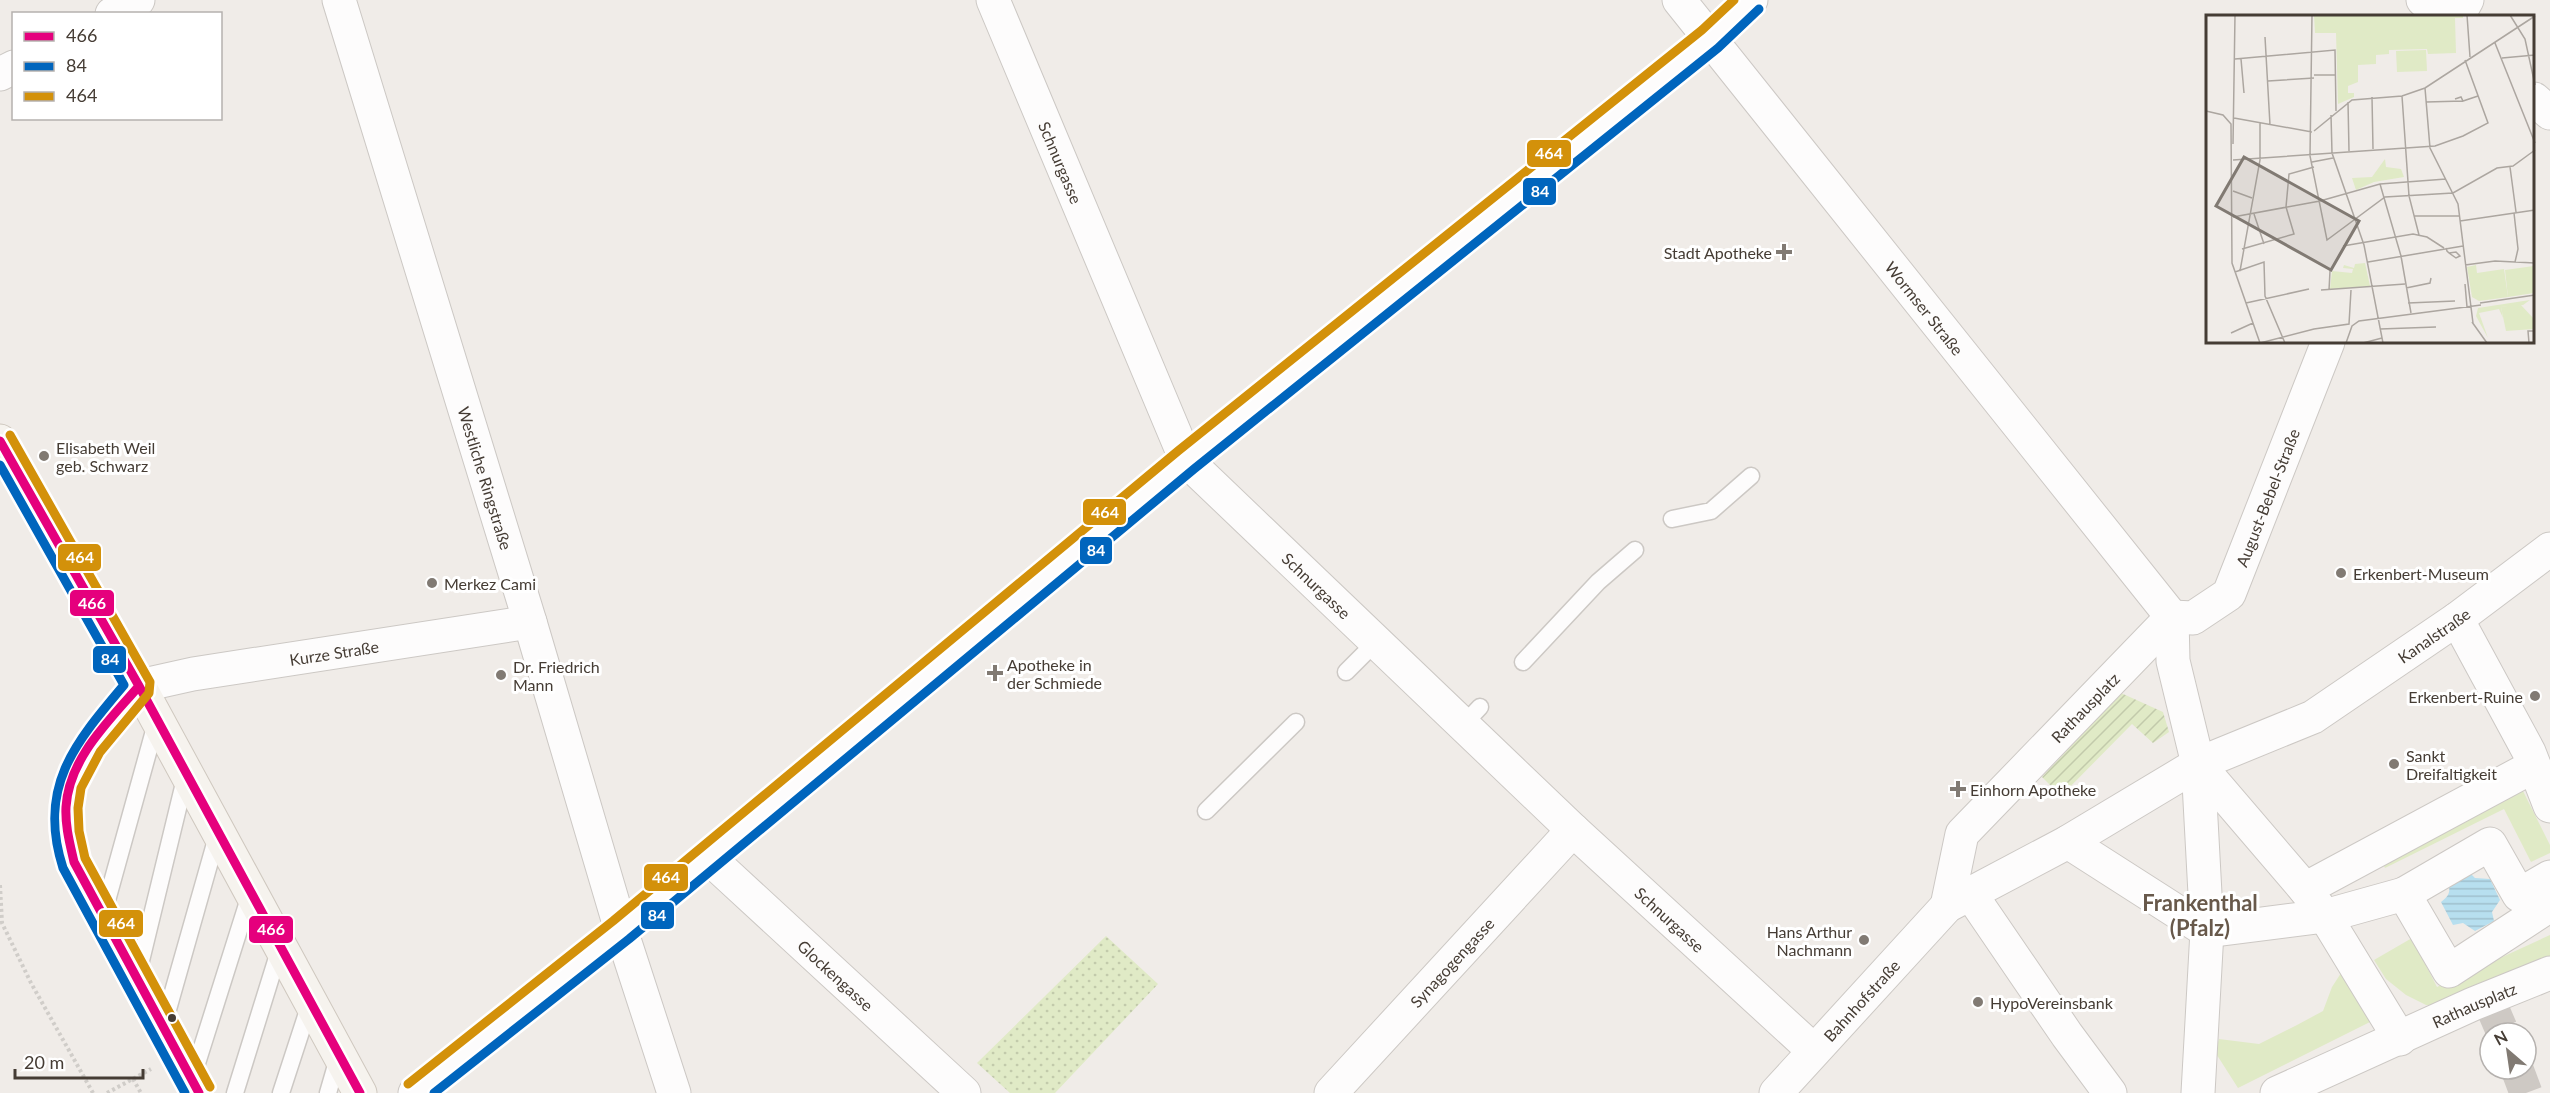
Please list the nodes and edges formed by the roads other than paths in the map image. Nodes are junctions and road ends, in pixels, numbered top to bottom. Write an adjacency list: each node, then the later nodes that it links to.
1 (138, 0): 8 (street)
2 (339, 0): 23 (street, Westliche Ringstraße)
3 (993, 0): 16 (street, Schnurgasse)
4 (1679, 0): 11 (street, Wormser Straße)
5 (1751, 0): 11 (street)
6 (2424, 0): 9 (street)
7 (2467, 0): 10 (street)
8 (116, 12)
9 (2441, 15)
10 (2459, 15)
11 (1710, 39): 16 (street); 21 (street, Wormser Straße)
12 (2535, 100): 13 (street)
13 (2550, 113)
14 (2327, 344): 21 (street, August-Bebel-Straße)
15 (0, 441): 27 (street)
16 (1186, 460): 24 (street, Schnurgasse); 38 (street)
17 (1751, 476): 18 (lane)
18 (1672, 519)
19 (2550, 549): 22 (street, Kanalstraße)
20 (1635, 550): 25 (lane)
21 (2172, 617): 31 (street); 43 (street, Rathausplatz)
22 (2457, 619): 30 (street); 31 (street, Kanalstraße)
23 (530, 622): 27 (street, Kurze Straße); 47 (street, Westliche Ringstraße)
24 (1376, 642): 26 (lane); 35 (street, Schnurgasse)
25 (1523, 662)
26 (1346, 672)
27 (139, 686): 28 (street); 45 (lane)
28 (157, 720): 32 (street); 45 (lane)
29 (1296, 722): 34 (lane)
30 (2532, 759): 33 (street); 40 (street)
31 (2198, 764): 37 (street); 40 (street); 48 (street)
32 (186, 774): 36 (street); 51 (lane)
33 (2550, 806)
34 (1206, 811)
35 (1573, 830): 55 (street, Schnurgasse); 65 (street, Synagogengasse)
36 (218, 832): 41 (street); 53 (lane)
37 (2068, 842): 43 (street); 48 (street)
38 (708, 857): 47 (street); 64 (street, Glockengasse)
39 (2550, 877): 42 (street)
40 (2306, 889): 46 (street)
41 (251, 892): 49 (street); 57 (lane)
42 (2404, 894): 44 (street); 46 (street)
43 (1959, 899): 55 (street, Bahnhofstraße); 67 (street)
44 (2550, 905)
45 (103, 915): 51 (lane)
46 (2325, 916): 48 (street); 54 (street)
47 (621, 930): 62 (street); 63 (street, Westliche Ringstraße)
48 (2207, 931): 68 (street)
49 (280, 947): 52 (street); 58 (lane)
50 (2550, 973): 54 (street, Rathausplatz)
51 (137, 977): 53 (lane)
52 (311, 1003): 56 (street); 59 (lane)
53 (163, 1027): 57 (lane)
54 (2400, 1039): 69 (street, Rathausplatz)
55 (1813, 1050): 66 (street, Bahnhofstraße)
56 (339, 1054): 60 (lane); 61 (street)
57 (195, 1086)
58 (235, 1093)
59 (281, 1093)
60 (328, 1093)
61 (360, 1093)
62 (415, 1093)
63 (674, 1093)
64 (963, 1093)
65 (1331, 1093)
66 (1776, 1093)
67 (2110, 1093)
68 (2198, 1093)
69 (2277, 1093)

